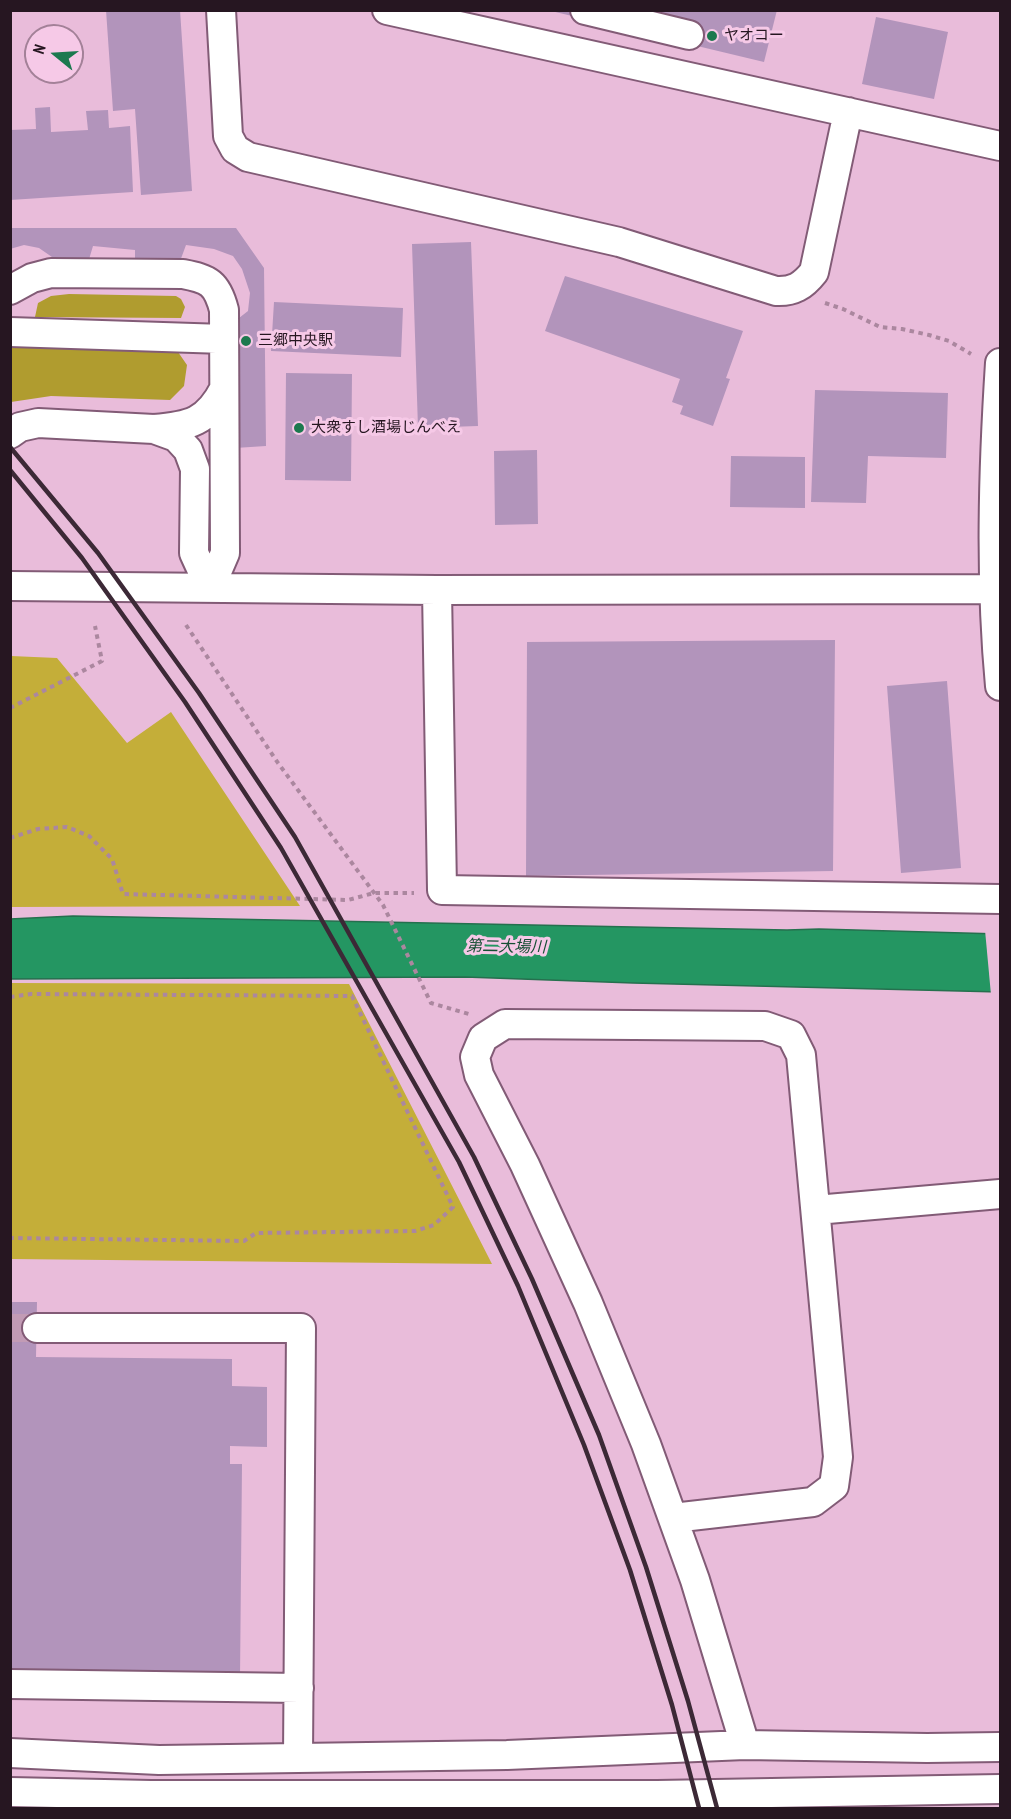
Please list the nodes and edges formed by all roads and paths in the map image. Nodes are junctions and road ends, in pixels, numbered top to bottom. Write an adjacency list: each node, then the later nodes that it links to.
1 (221, 10): 5 (street)
2 (387, 10): 5 (street)
3 (585, 10): 4 (street)
4 (689, 35)
5 (848, 112): 6 (street)
6 (1000, 146)
7 (10, 290): 10 (street)
8 (823, 302): 11 (path)
9 (10, 332): 10 (street)
10 (224, 339): 13 (street)
11 (971, 354)
12 (1000, 363): 18 (street)
13 (224, 389): 14 (street); 17 (street)
14 (154, 429): 15 (street); 17 (street)
15 (10, 434)
16 (10, 586): 17 (street)
17 (210, 588): 19 (street)
18 (997, 589): 19 (street); 22 (street)
19 (437, 590): 25 (street)
20 (186, 625): 26 (path)
21 (95, 626): 23 (path)
22 (1000, 686)
23 (10, 708)
24 (10, 838): 26 (path)
25 (442, 890): 26 (path); 27 (street)
26 (374, 893): 29 (path)
27 (1000, 899)
28 (10, 997): 32 (path)
29 (431, 1004)
30 (1000, 1194): 31 (street)
31 (816, 1210): 34 (street); 34 (street)
32 (10, 1238)
33 (37, 1328): 36 (street)
34 (673, 1518): 37 (street)
35 (10, 1684): 36 (street)
36 (299, 1688): 40 (street)
37 (745, 1745): 38 (street); 40 (street)
38 (1000, 1747)
39 (10, 1753): 40 (street)
40 (298, 1757)
41 (1000, 1789): 43 (street)
42 (10, 1792): 44 (street)
43 (749, 1801): 44 (street)
44 (152, 1802)

